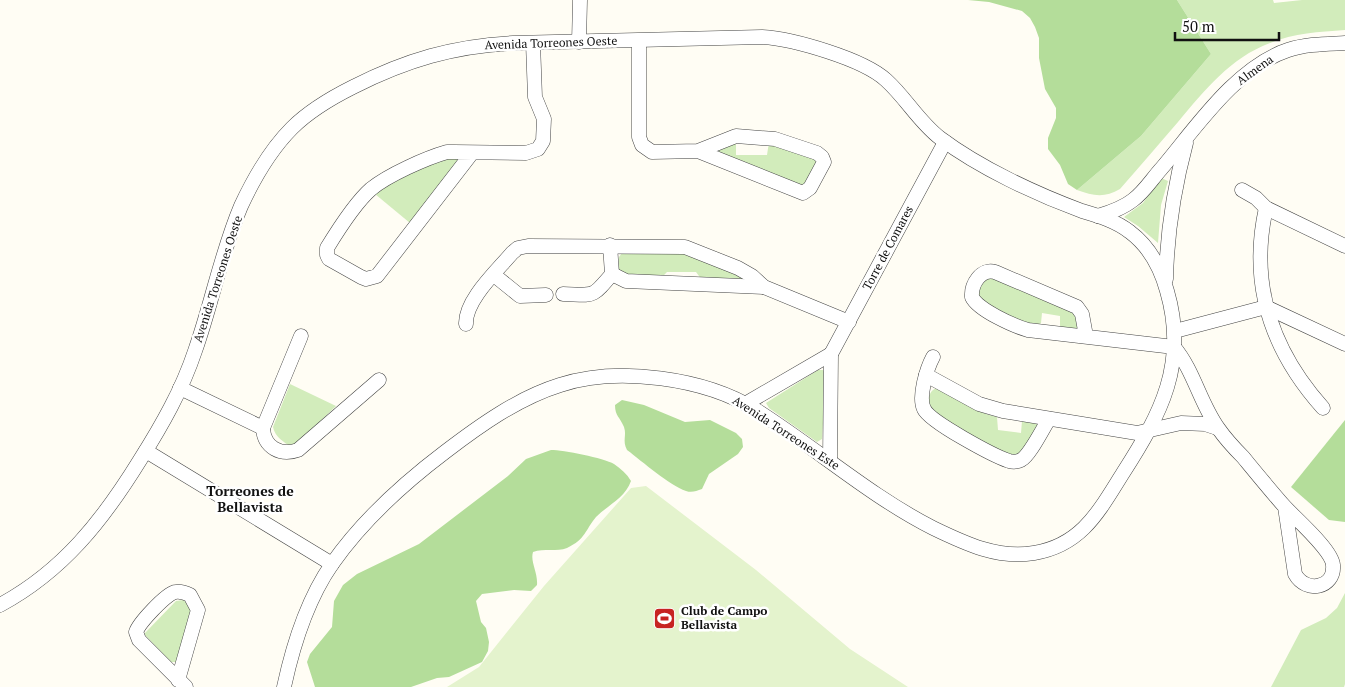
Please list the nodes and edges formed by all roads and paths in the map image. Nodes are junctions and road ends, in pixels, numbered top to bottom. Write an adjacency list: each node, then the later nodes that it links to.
1 (580, 0): 3 (street)
2 (639, 41): 3 (street, Avenida Torreones Oeste); 7 (street, Avenida Torreones Oeste); 8 (street)
3 (579, 42): 4 (street, Avenida Torreones Oeste)
4 (533, 43): 9 (street); 33 (street, Avenida Torreones Oeste)
5 (1345, 43): 6 (street, Almena)
6 (1188, 138): 12 (street, Almena); 17 (street, Almena)
7 (945, 142): 12 (street, Avenida Torreones Oeste); 22 (street, Torre de Comares)
8 (698, 151): 8 (street)
9 (472, 153): 9 (street)
10 (1242, 190): 11 (street)
11 (1266, 208): 14 (street); 21 (street)
12 (1098, 216): 17 (street, Avenida Torreones Oeste)
13 (610, 245): 15 (street); 16 (street); 18 (street)
14 (1345, 246)
15 (612, 274): 18 (street); 19 (street)
16 (494, 275): 20 (street); 23 (street)
17 (1166, 285): 24 (street, Avenida Torreones Oeste)
18 (764, 287): 22 (street)
19 (563, 294)
20 (546, 296)
21 (1266, 308): 24 (street); 27 (street); 35 (street)
22 (849, 322): 29 (street, Torre de Comares)
23 (466, 324)
24 (1174, 330): 28 (street, Avenida Torreones Oeste)
25 (302, 336): 37 (street)
26 (1086, 336): 26 (street); 28 (street)
27 (1345, 344)
28 (1174, 347): 38 (street); 39 (street, Avenida Torreones Oeste)
29 (831, 354): 34 (street); 41 (street, Torre de Comares)
30 (933, 357): 31 (street)
31 (926, 375): 36 (street); 36 (street)
32 (379, 380): 37 (street)
33 (180, 388): 37 (street); 40 (street, Avenida Torreones Oeste)
34 (745, 404): 41 (street, Avenida Torreones Este); 43 (street, Avenida Torreones Este)
35 (1323, 408)
36 (1049, 419): 39 (street)
37 (263, 428)
38 (1217, 428): 39 (street); 42 (street)
39 (1150, 431): 41 (street, Avenida Torreones Este)
40 (146, 451): 43 (street); 44 (street, Avenida Torreones Oeste)
41 (830, 461)
42 (1285, 507): 42 (street)
43 (332, 564): 46 (street, Avenida Torreones Este)
44 (0, 605)
45 (182, 683): 45 (street)
46 (284, 687)

